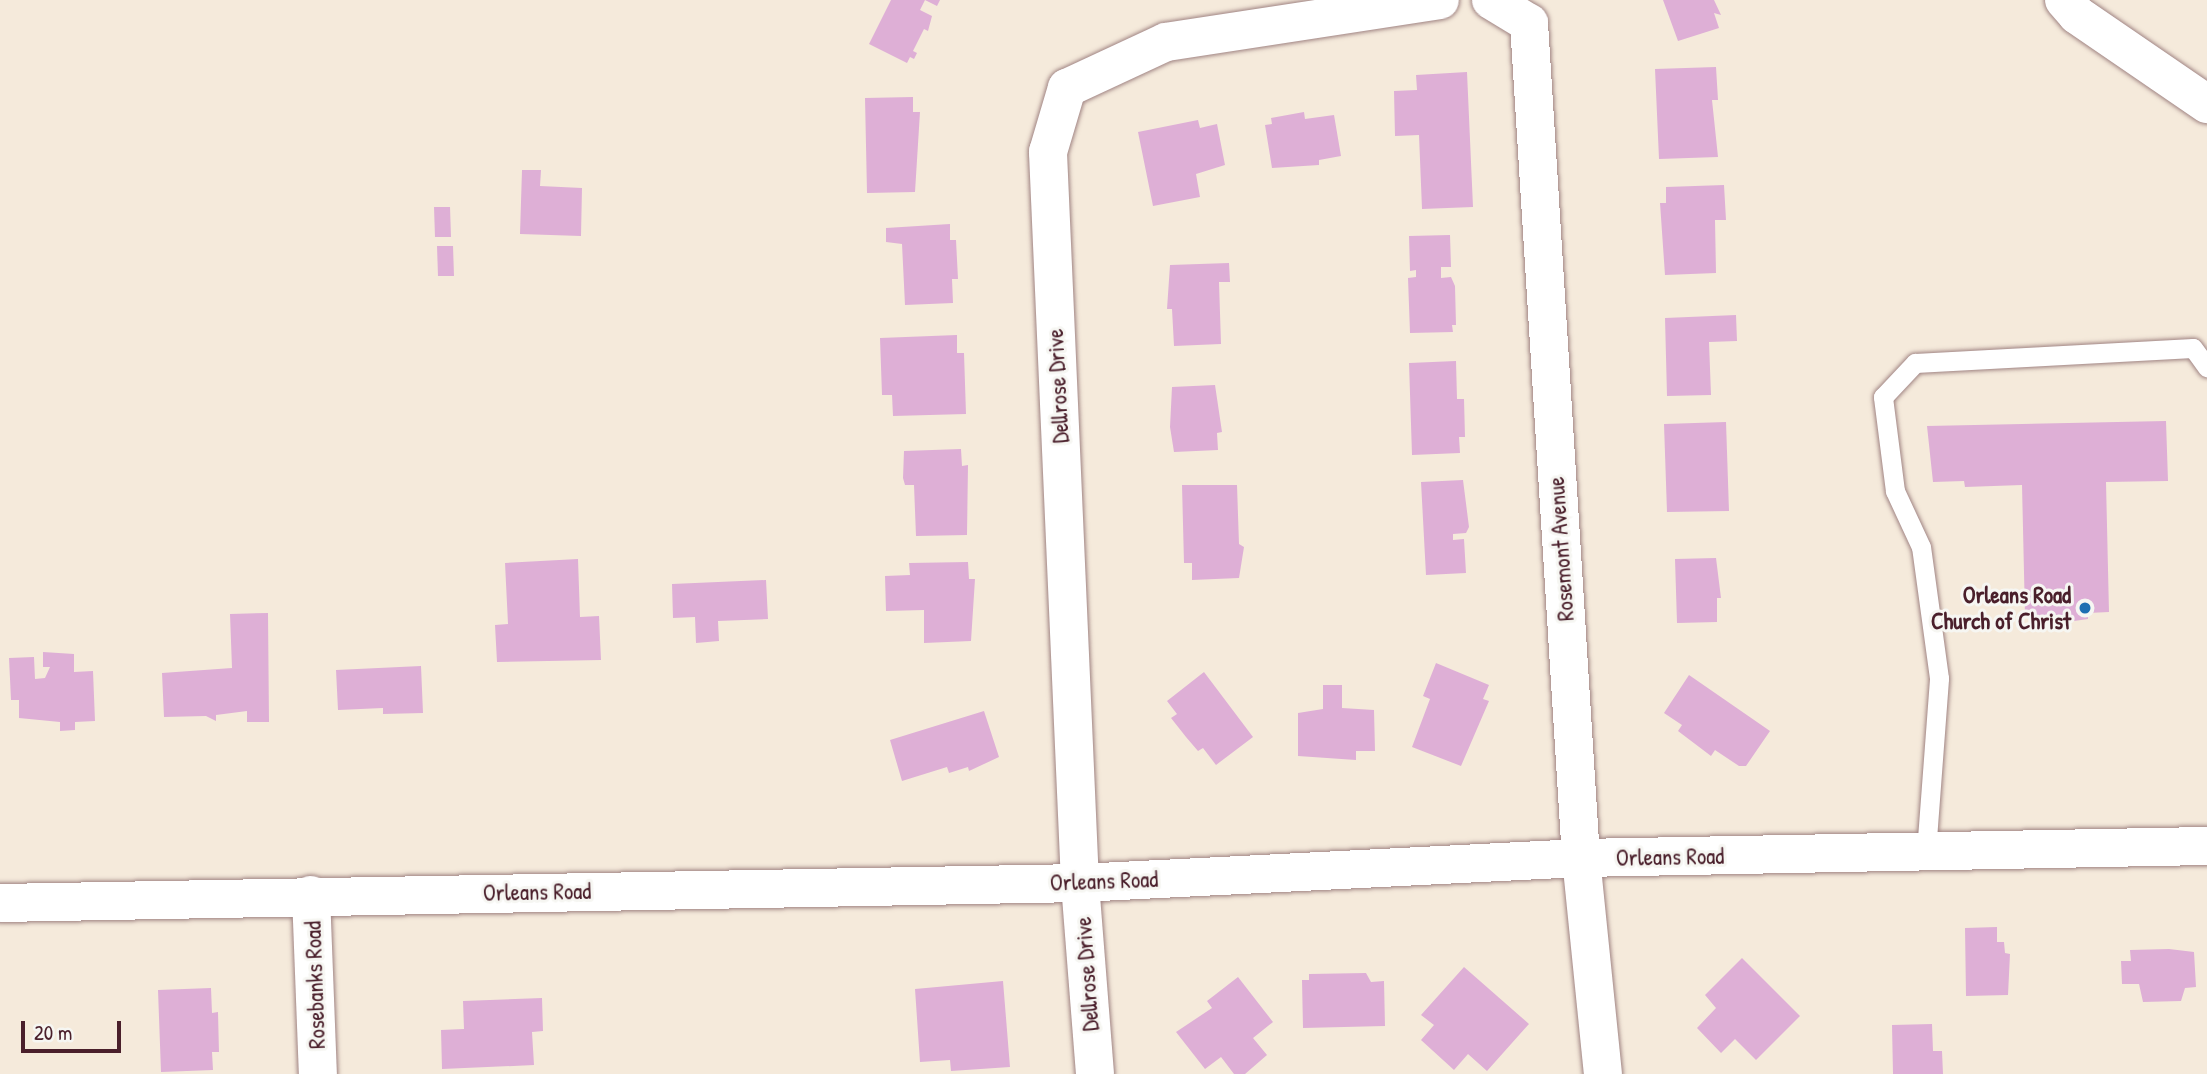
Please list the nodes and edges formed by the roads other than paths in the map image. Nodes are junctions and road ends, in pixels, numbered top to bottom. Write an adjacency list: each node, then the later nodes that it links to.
1 (1440, 0): 9 (street, Dellrose Drive)
2 (1492, 0): 8 (street, Rosemont Avenue)
3 (2064, 0): 4 (street)
4 (2207, 104)
5 (2207, 368): 7 (lane)
6 (2207, 846): 7 (street, Orleans Road)
7 (1926, 852): 8 (street, Orleans Road)
8 (1581, 858): 9 (street, Orleans Road); 14 (street, Rosemont Avenue)
9 (1080, 883): 10 (street, Orleans Road); 13 (street, Dellrose Drive)
10 (311, 895): 11 (street, Orleans Road); 12 (street, Rosebanks Road)
11 (0, 904)
12 (318, 1074)
13 (1095, 1074)
14 (1603, 1074)

